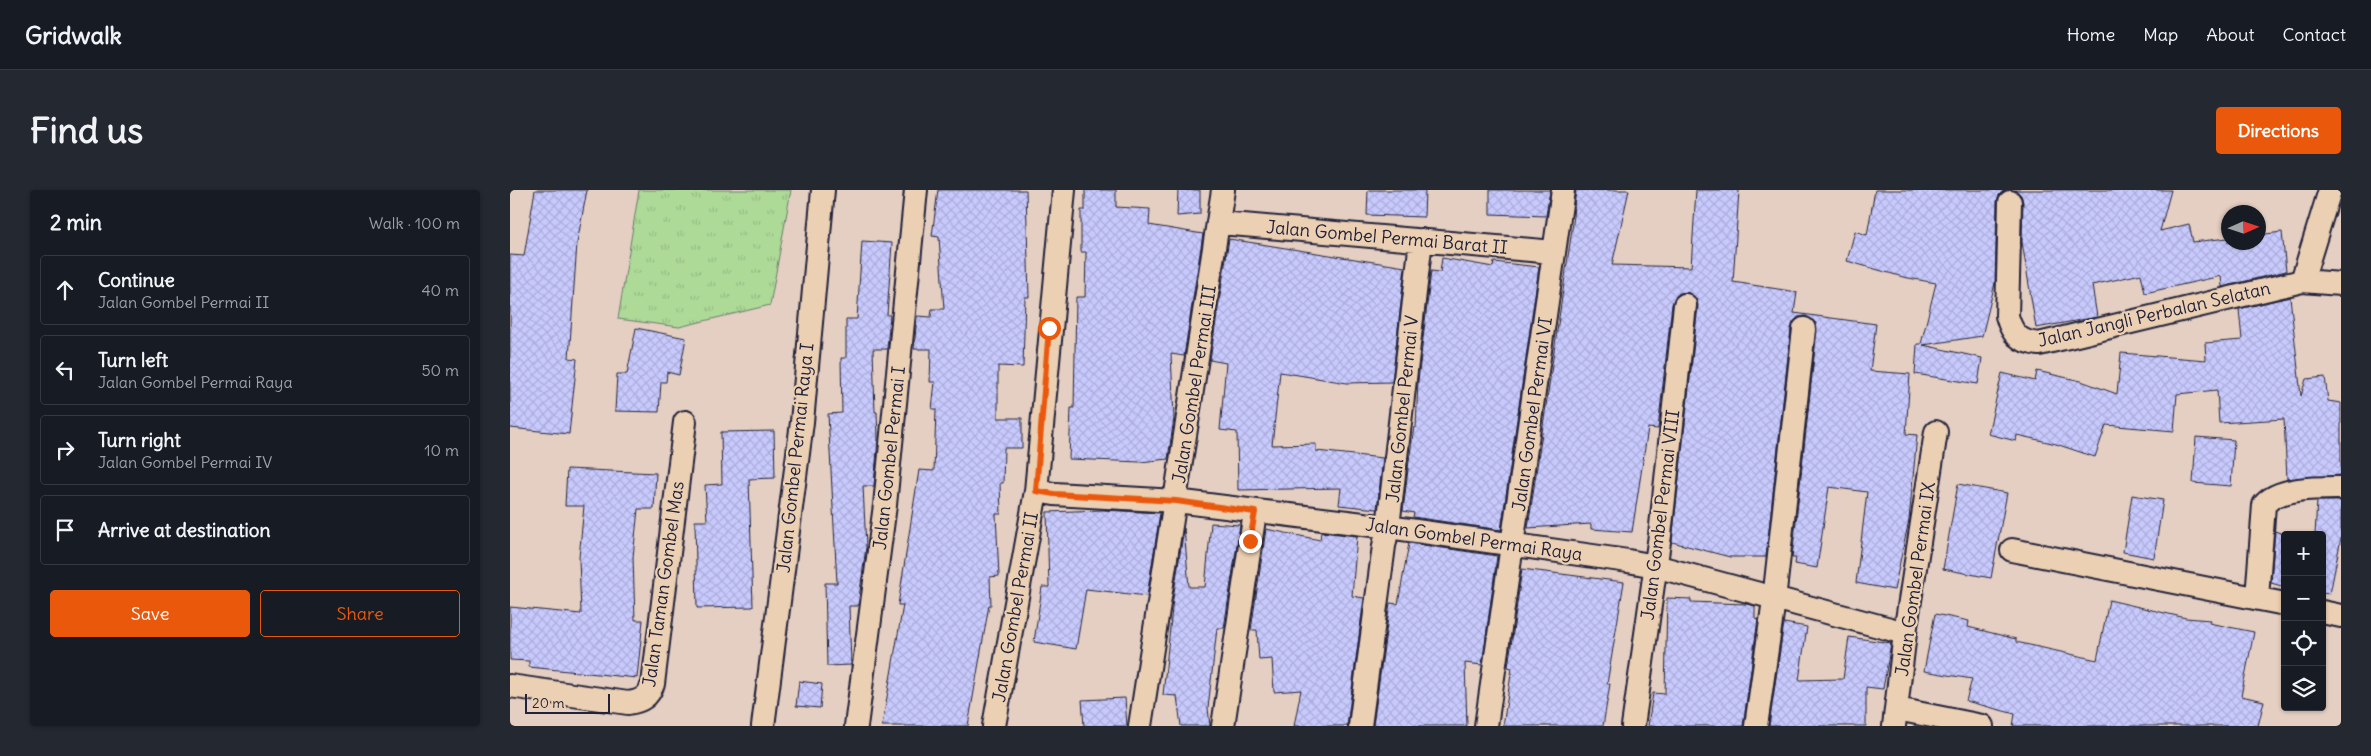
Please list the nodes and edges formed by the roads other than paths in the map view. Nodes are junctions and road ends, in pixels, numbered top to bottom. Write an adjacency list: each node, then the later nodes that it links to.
1 (823, 190): 33 (street, Jalan Gombel Permai Raya I)
2 (916, 190): 34 (street, Jalan Gombel Permai I)
3 (1064, 190): 18 (street, Jalan Gombel Permai II)
4 (1223, 190): 8 (street, Jalan Gombel Permai III)
5 (1563, 190): 10 (street, Jalan Gombel Permai VI)
6 (2330, 190): 11 (street)
7 (2010, 202): 11 (street, Jalan Jangli Perbalan Selatan)
8 (1220, 223): 9 (street, Jalan Gombel Permai Barat II); 19 (street, Jalan Gombel Permai III)
9 (1421, 240): 10 (street, Jalan Gombel Permai Barat II); 21 (street, Jalan Gombel Permai V)
10 (1554, 252): 22 (street, Jalan Gombel Permai VI)
11 (2302, 281): 12 (street, Jalan Jangli Perbalan Selatan)
12 (2341, 284)
13 (1685, 304): 24 (street, Jalan Gombel Permai VIII)
14 (1804, 329): 26 (street)
15 (685, 422): 31 (street, Jalan Taman Gombel Mas)
16 (1936, 432): 30 (street, Jalan Gombel Permai IX)
17 (2341, 488): 25 (street)
18 (1036, 491): 19 (street, Jalan Gombel Permai Raya); 35 (street, Jalan Gombel Permai II)
19 (1176, 501): 20 (street, Jalan Gombel Permai Raya); 36 (street, Jalan Gombel Permai III)
20 (1255, 512): 21 (street, Jalan Gombel Permai Raya); 37 (street)
21 (1388, 527): 22 (street, Jalan Gombel Permai Raya); 38 (street, Jalan Gombel Permai V)
22 (1514, 546): 24 (street, Jalan Gombel Permai Raya); 39 (street, Jalan Gombel Permai VI)
23 (2012, 550): 25 (street)
24 (1655, 566): 26 (street, Jalan Gombel Permai Raya); 40 (street, Jalan Gombel Permai VIII)
25 (2257, 598): 27 (street)
26 (1774, 600): 30 (street, Jalan Gombel Permai Raya); 41 (street)
27 (2281, 603)
28 (2326, 613): 29 (street)
29 (2341, 616)
30 (1905, 633): 32 (street, Jalan Gombel Permai IX)
31 (510, 686)
32 (1896, 717): 42 (street)
33 (763, 726)
34 (856, 726)
35 (994, 726)
36 (1140, 726)
37 (1223, 726)
38 (1360, 726)
39 (1486, 726)
40 (1632, 726)
41 (1756, 726)
42 (1982, 726)

